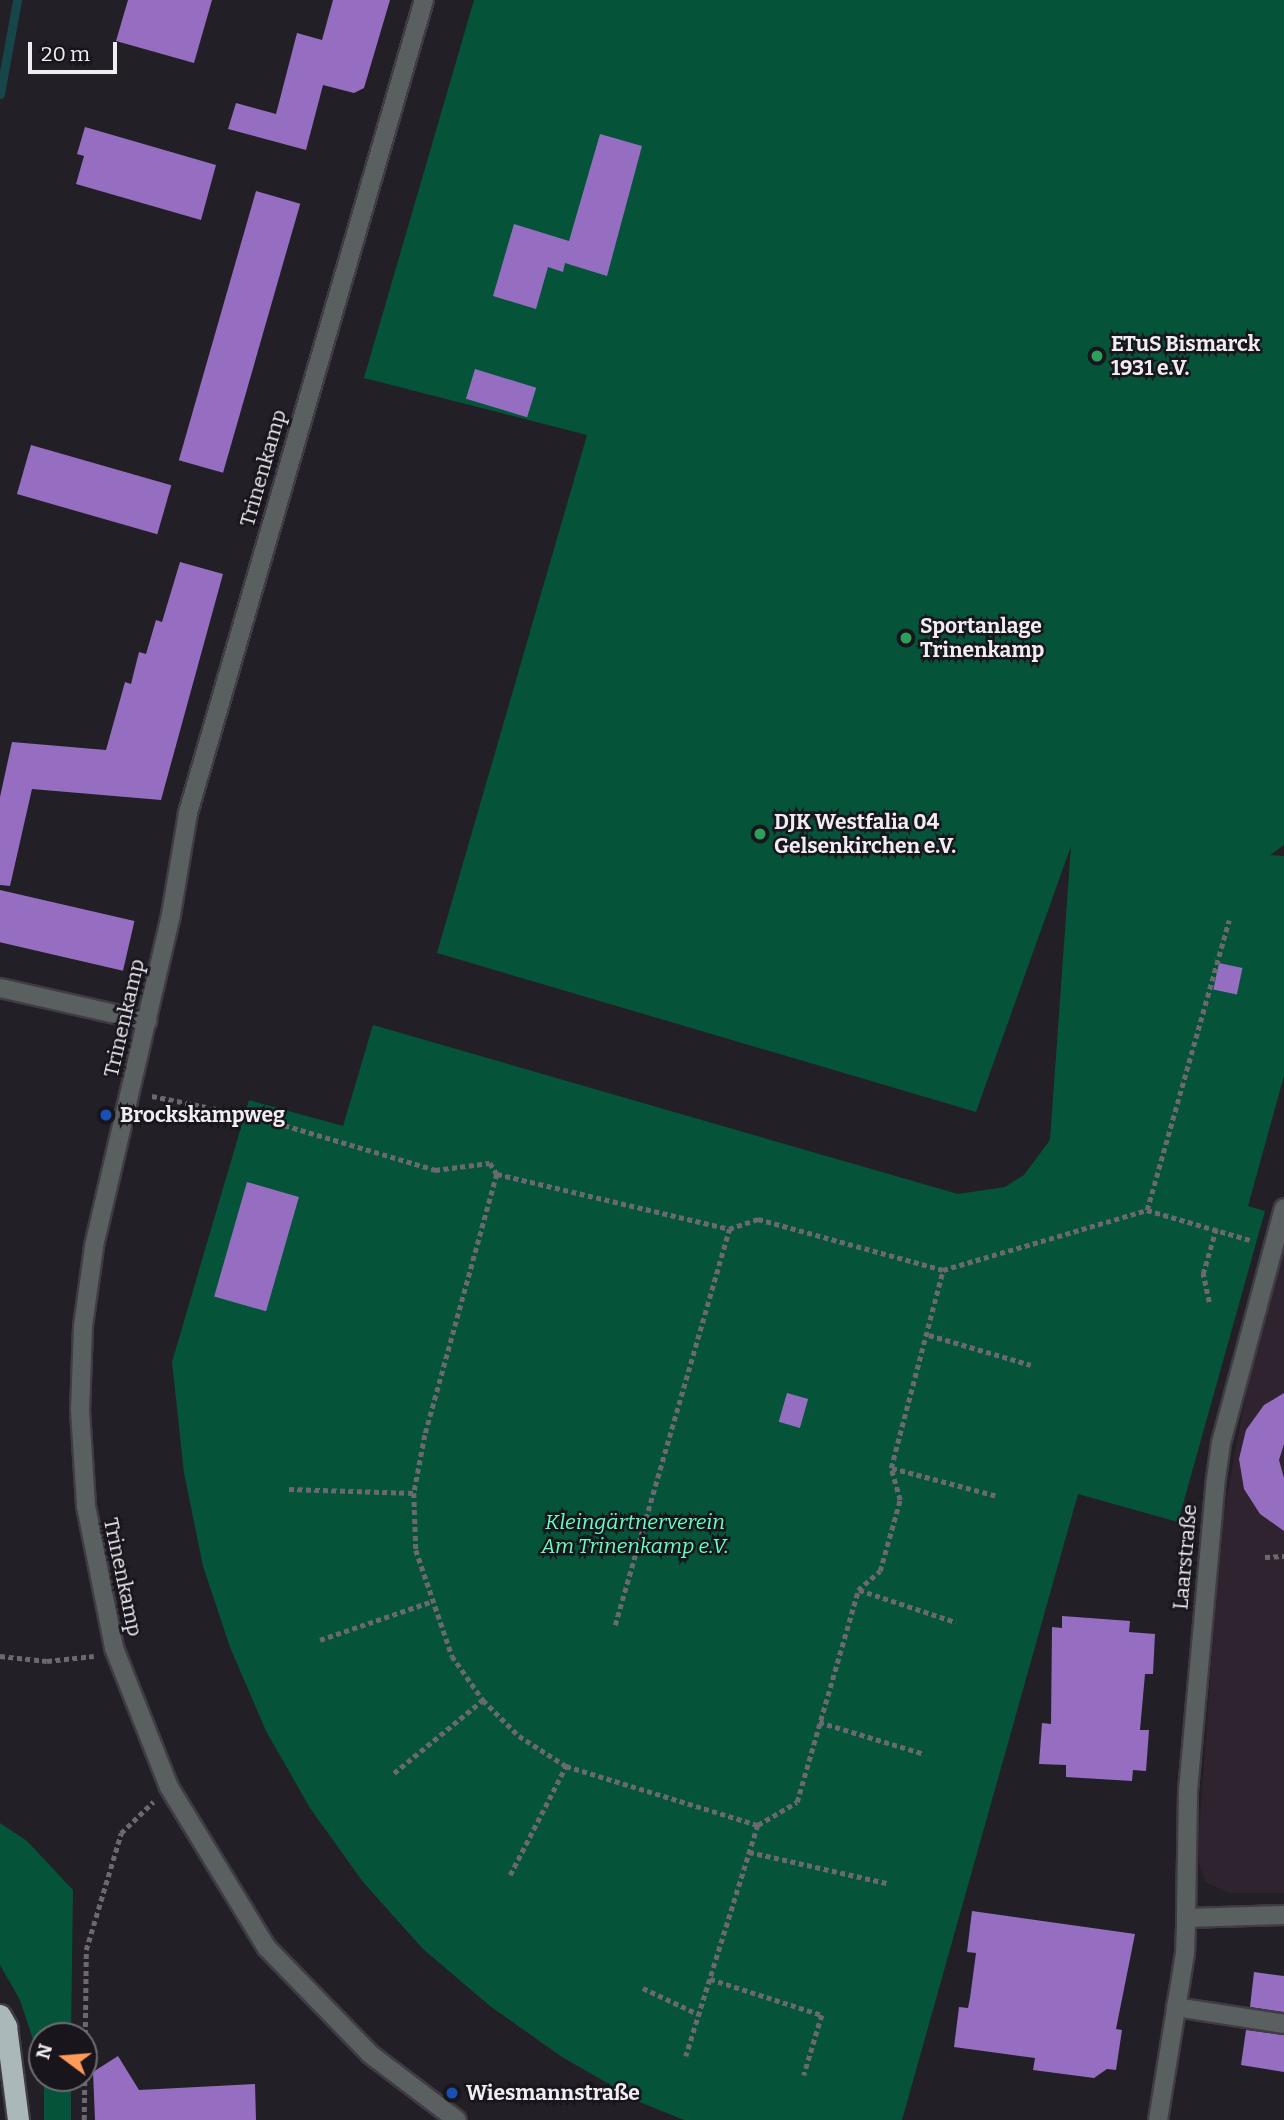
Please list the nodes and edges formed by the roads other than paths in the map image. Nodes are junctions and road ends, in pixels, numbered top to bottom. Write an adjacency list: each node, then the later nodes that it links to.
1 (424, 0): 3 (street, Trinenkamp)
2 (0, 988): 3 (street)
3 (147, 1021): 11 (street, Trinenkamp)
4 (1284, 1208): 6 (street, Laarstraße)
5 (1284, 1915): 6 (street)
6 (1186, 1918): 7 (street, Laarstraße)
7 (1176, 2007): 9 (street); 12 (street, Laarstraße)
8 (0, 2015): 10 (highway)
9 (1284, 2024)
10 (18, 2120)
11 (457, 2120)
12 (1158, 2120)

